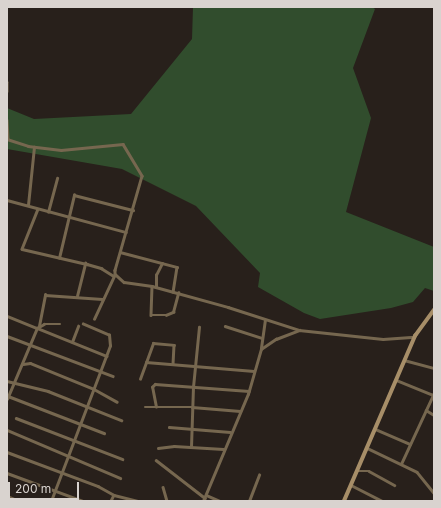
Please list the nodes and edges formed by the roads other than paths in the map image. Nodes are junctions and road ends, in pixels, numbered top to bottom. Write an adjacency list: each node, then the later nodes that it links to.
1 (7, 82): 2 (street)
2 (7, 92)
3 (7, 120): 4 (street)
4 (7, 139): 5 (street)
5 (34, 147): 8 (street); 10 (street)
6 (57, 178): 11 (street)
7 (7, 200): 8 (street)
8 (28, 205): 9 (street)
9 (38, 209): 11 (street); 15 (street)
10 (132, 210): 12 (street); 13 (street)
11 (48, 212): 12 (street)
12 (68, 217): 13 (street); 15 (street)
13 (126, 232): 14 (street)
14 (120, 252): 17 (street); 18 (street)
15 (59, 258): 16 (street)
16 (85, 263): 18 (street); 23 (street)
17 (162, 263): 20 (street); 21 (street)
18 (115, 275): 19 (street); 24 (street)
19 (152, 286): 20 (street); 22 (street)
20 (156, 287): 21 (street)
21 (173, 292): 22 (street)
22 (178, 294): 28 (street)
23 (77, 296): 24 (street); 34 (street)
24 (102, 299): 27 (street)
25 (434, 310): 37 (main road)
26 (7, 316): 34 (street)
27 (94, 319)
28 (265, 320): 35 (street); 38 (street)
29 (60, 324): 34 (street)
30 (83, 324): 42 (street)
31 (78, 326): 39 (street)
32 (225, 326): 38 (street)
33 (199, 327): 47 (street)
34 (38, 328): 39 (street); 40 (street)
35 (299, 330): 37 (street); 41 (street)
36 (7, 336): 40 (street)
37 (415, 336): 43 (main road)
38 (262, 338): 41 (street)
39 (72, 342): 42 (street)
40 (28, 345): 45 (street); 50 (street)
41 (261, 349): 49 (street)
42 (107, 356): 50 (street)
43 (404, 360): 48 (street); 53 (main road)
44 (146, 362): 46 (street); 46 (street); 52 (street)
45 (23, 364): 55 (street); 57 (street)
46 (173, 364): 47 (street)
47 (196, 365): 49 (street); 56 (street)
48 (434, 368)
49 (254, 371): 58 (street)
50 (101, 372): 51 (street); 57 (street)
51 (113, 376)
52 (140, 379)
53 (395, 380): 59 (street); 74 (main road)
54 (7, 381): 55 (street)
55 (14, 383): 60 (street); 65 (street)
56 (193, 387): 58 (street); 63 (street); 64 (street)
57 (94, 389): 61 (street); 65 (street)
58 (249, 391): 67 (street)
59 (434, 394): 66 (street)
60 (8, 398): 71 (street)
61 (117, 402)
62 (145, 407): 63 (street)
63 (156, 407): 64 (street)
64 (192, 407): 67 (street); 73 (street)
65 (87, 408): 70 (street); 71 (street)
66 (426, 410): 68 (street); 79 (street)
67 (240, 411): 76 (street)
68 (434, 414)
69 (16, 418): 78 (street)
70 (120, 420)
71 (82, 424): 77 (street); 78 (street)
72 (169, 427): 73 (street)
73 (192, 428): 76 (street); 80 (street)
74 (375, 429): 79 (street); 82 (main road)
75 (7, 430): 85 (street)
76 (230, 432): 83 (street)
77 (104, 433)
78 (75, 440): 85 (street); 86 (street)
79 (410, 444): 88 (street)
80 (190, 447): 81 (street); 83 (street)
81 (158, 448)
82 (367, 448): 88 (street); 89 (main road)
83 (223, 449): 101 (street)
84 (7, 452): 90 (street)
85 (69, 456): 90 (street); 93 (street)
86 (122, 458)
87 (156, 460): 101 (street)
88 (401, 464): 98 (street)
89 (357, 471): 94 (street); 95 (main road)
90 (62, 472): 97 (street); 99 (street)
91 (7, 473): 97 (street)
92 (259, 475): 109 (street)
93 (120, 478)
94 (394, 484)
95 (351, 485): 110 (main road); 111 (street)
96 (163, 487): 107 (street)
97 (55, 491): 103 (street); 104 (street)
98 (434, 493)
99 (114, 494): 105 (street); 106 (street)
100 (7, 496): 102 (street)
101 (205, 498): 108 (street)
102 (19, 501)
103 (51, 501)
104 (83, 501)
105 (111, 501)
106 (138, 501)
107 (167, 501)
108 (220, 501)
109 (249, 501)
110 (344, 501)
111 (383, 501)

